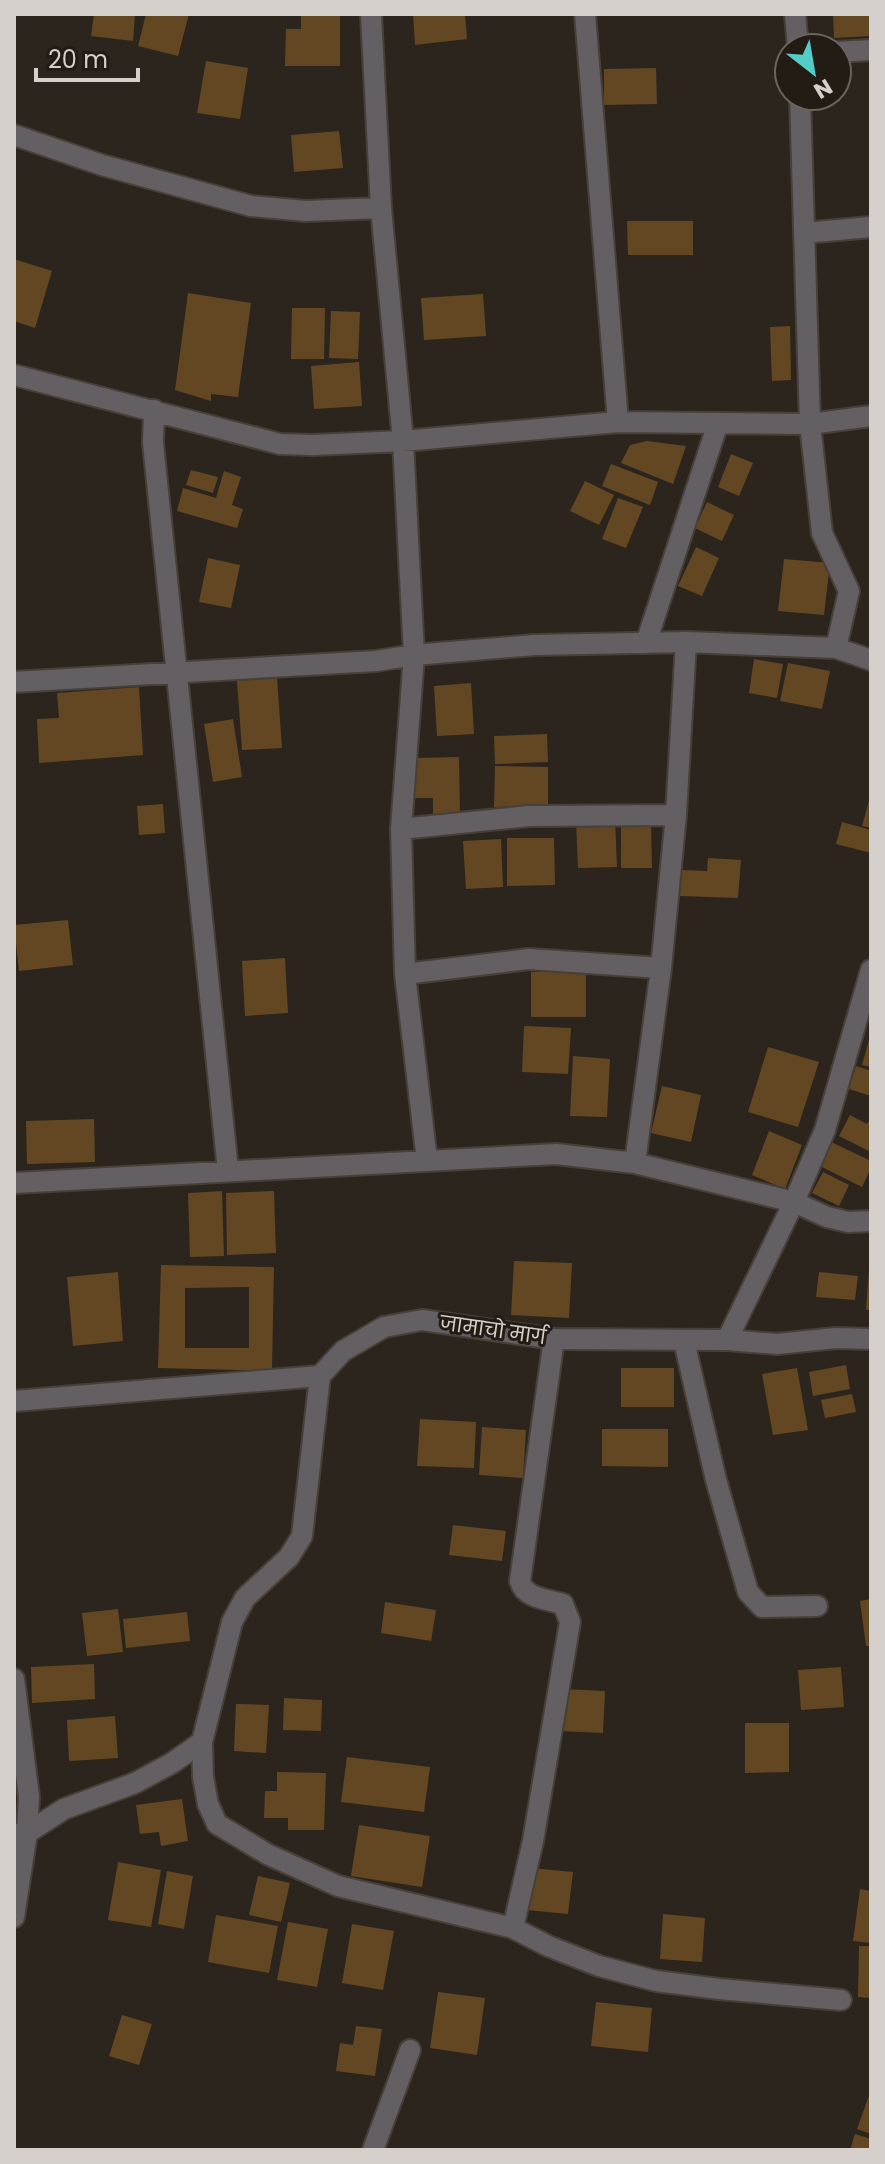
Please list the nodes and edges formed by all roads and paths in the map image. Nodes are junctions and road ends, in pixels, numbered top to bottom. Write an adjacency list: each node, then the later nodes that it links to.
1 (371, 14): 5 (street)
2 (585, 14): 11 (street)
3 (800, 112): 7 (street)
4 (14, 135): 5 (street)
5 (381, 208): 14 (street)
6 (871, 227): 7 (street)
7 (804, 233): 13 (street)
8 (14, 375): 9 (street)
9 (154, 410): 14 (street); 20 (street)
10 (871, 416): 13 (street)
11 (618, 422): 12 (street); 14 (street)
12 (718, 423): 13 (street); 16 (street)
13 (810, 424): 17 (street)
14 (403, 441): 18 (street)
15 (686, 642): 16 (street); 17 (street); 22 (street)
16 (646, 643): 18 (street)
17 (836, 648): 19 (street)
18 (414, 655): 20 (street); 23 (street)
19 (871, 660)
20 (178, 673): 21 (street); 29 (street)
21 (14, 682)
22 (676, 815): 23 (street); 24 (street)
23 (401, 829): 26 (street)
24 (661, 968): 26 (street); 28 (street)
25 (871, 970): 31 (street)
26 (405, 974): 27 (street)
27 (427, 1161): 28 (street); 29 (street)
28 (635, 1163): 31 (street)
29 (228, 1171): 30 (street)
30 (14, 1183)
31 (794, 1202): 32 (street); 35 (street)
32 (871, 1221)
33 (554, 1339): 36 (street, जामाचो मार्ग); 37 (street, जामाचो मार्ग); 44 (street)
34 (871, 1339): 35 (street, जामाचो मार्ग)
35 (727, 1340): 36 (street, जामाचो मार्ग)
36 (684, 1341): 39 (street)
37 (320, 1376): 38 (street); 41 (street)
38 (14, 1401)
39 (817, 1606)
40 (14, 1679): 42 (street)
41 (202, 1742): 42 (street); 44 (street)
42 (21, 1834): 43 (street)
43 (14, 1917)
44 (513, 1928): 45 (street)
45 (841, 2000)
46 (410, 2050): 47 (street)
47 (373, 2150)

